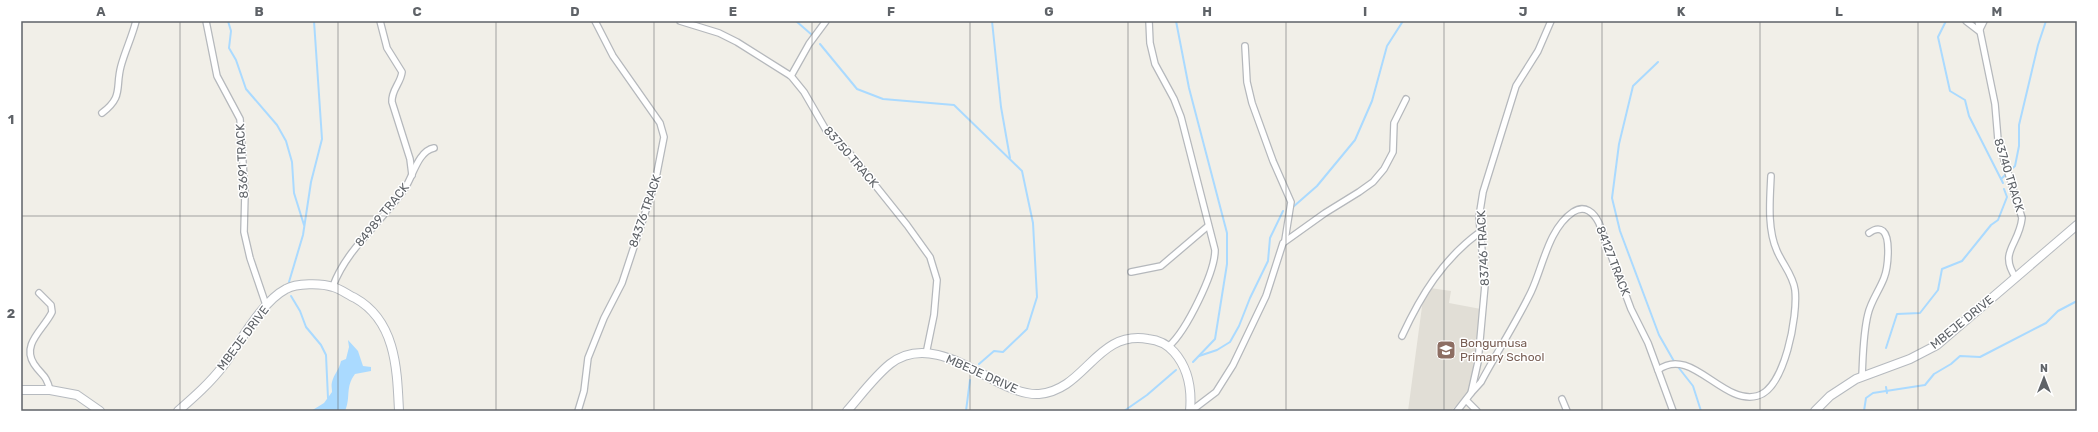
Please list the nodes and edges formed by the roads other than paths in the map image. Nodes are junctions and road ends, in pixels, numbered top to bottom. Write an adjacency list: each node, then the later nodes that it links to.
1 (136, 21): 16 (street)
2 (206, 21): 29 (street, 83691 TRACK)
3 (380, 21): 18 (street)
4 (596, 21): 44 (street, 84376 TRACK)
5 (680, 21): 14 (street, 83750 TRACK)
6 (826, 21): 14 (street)
7 (1149, 21): 21 (street)
8 (1551, 21): 22 (street, 83746 TRACK)
9 (1966, 21): 12 (street)
10 (1978, 21): 12 (street, 83740 TRACK)
11 (1984, 21): 12 (street)
12 (1979, 31): 26 (street, 83740 TRACK)
13 (1245, 46): 24 (street)
14 (791, 76): 32 (street, 83750 TRACK)
15 (1406, 99): 24 (street)
16 (102, 113)
17 (434, 148): 18 (street, 84989 TRACK)
18 (412, 175): 27 (street, 84989 TRACK)
19 (1771, 176): 33 (street)
20 (2077, 225): 26 (street, MBEJE DRIVE)
21 (1208, 226): 25 (street); 31 (street)
22 (1480, 232): 30 (street); 37 (street, 83746 TRACK)
23 (1869, 233): 34 (street)
24 (1285, 240): 40 (street)
25 (1130, 272)
26 (2016, 278): 34 (street, MBEJE DRIVE)
27 (333, 286): 29 (street, MBEJE DRIVE); 43 (street, MBEJE DRIVE)
28 (40, 293): 36 (street)
29 (266, 305): 42 (street, MBEJE DRIVE)
30 (1402, 336)
31 (1169, 346): 32 (street, MBEJE DRIVE); 40 (street)
32 (926, 354): 45 (street, MBEJE DRIVE)
33 (1658, 370): 37 (street, 84127 TRACK); 49 (street, 84127 TRACK)
34 (1862, 376): 50 (street, MBEJE DRIVE)
35 (21, 390): 36 (street)
36 (50, 390): 41 (street)
37 (1471, 393): 39 (street, 83746 TRACK)
38 (1562, 399): 48 (street)
39 (1467, 401): 46 (street, 83746 TRACK); 47 (street)
40 (1194, 410)
41 (100, 411)
42 (178, 411)
43 (399, 411)
44 (578, 411)
45 (847, 411)
46 (1458, 411)
47 (1477, 411)
48 (1567, 411)
49 (1674, 411)
50 (1815, 411)

